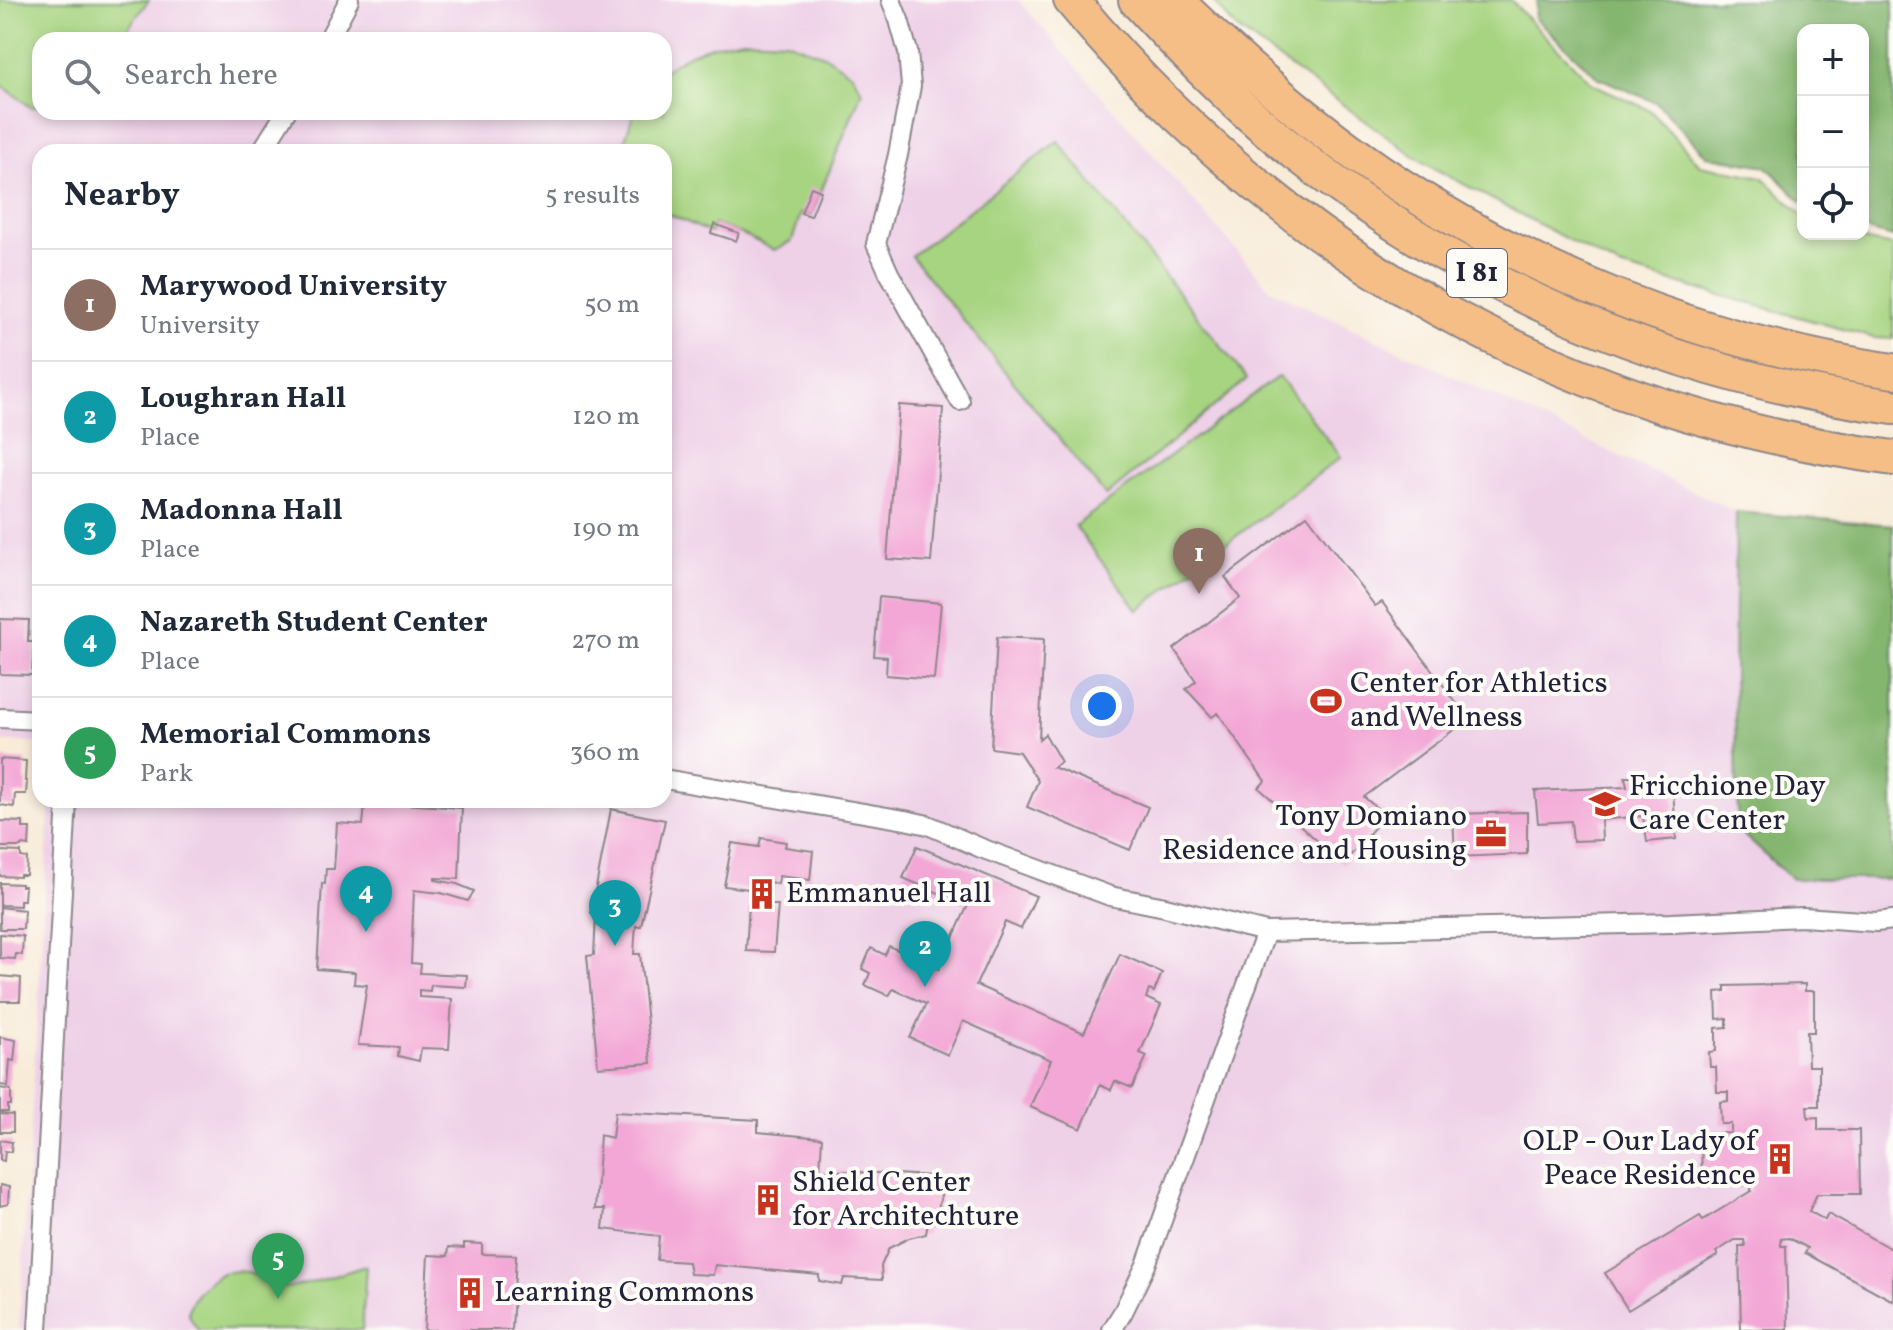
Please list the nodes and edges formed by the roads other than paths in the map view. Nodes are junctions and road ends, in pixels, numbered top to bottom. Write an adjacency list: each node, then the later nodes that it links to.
1 (349, 0): 6 (street)
2 (891, 0): 10 (street)
3 (1071, 0): 12 (highway, I 81)
4 (1136, 0): 11 (highway, I 81)
5 (1175, 0): 9 (highway)
6 (332, 32)
7 (281, 120): 8 (street)
8 (266, 144)
9 (1893, 371)
10 (960, 401)
11 (1893, 407)
12 (1893, 458)
13 (0, 718): 14 (street)
14 (32, 720)
15 (672, 780): 18 (street)
16 (67, 808): 19 (street)
17 (1893, 920): 18 (street)
18 (1266, 932): 20 (street)
19 (38, 1330)
20 (1112, 1330)

